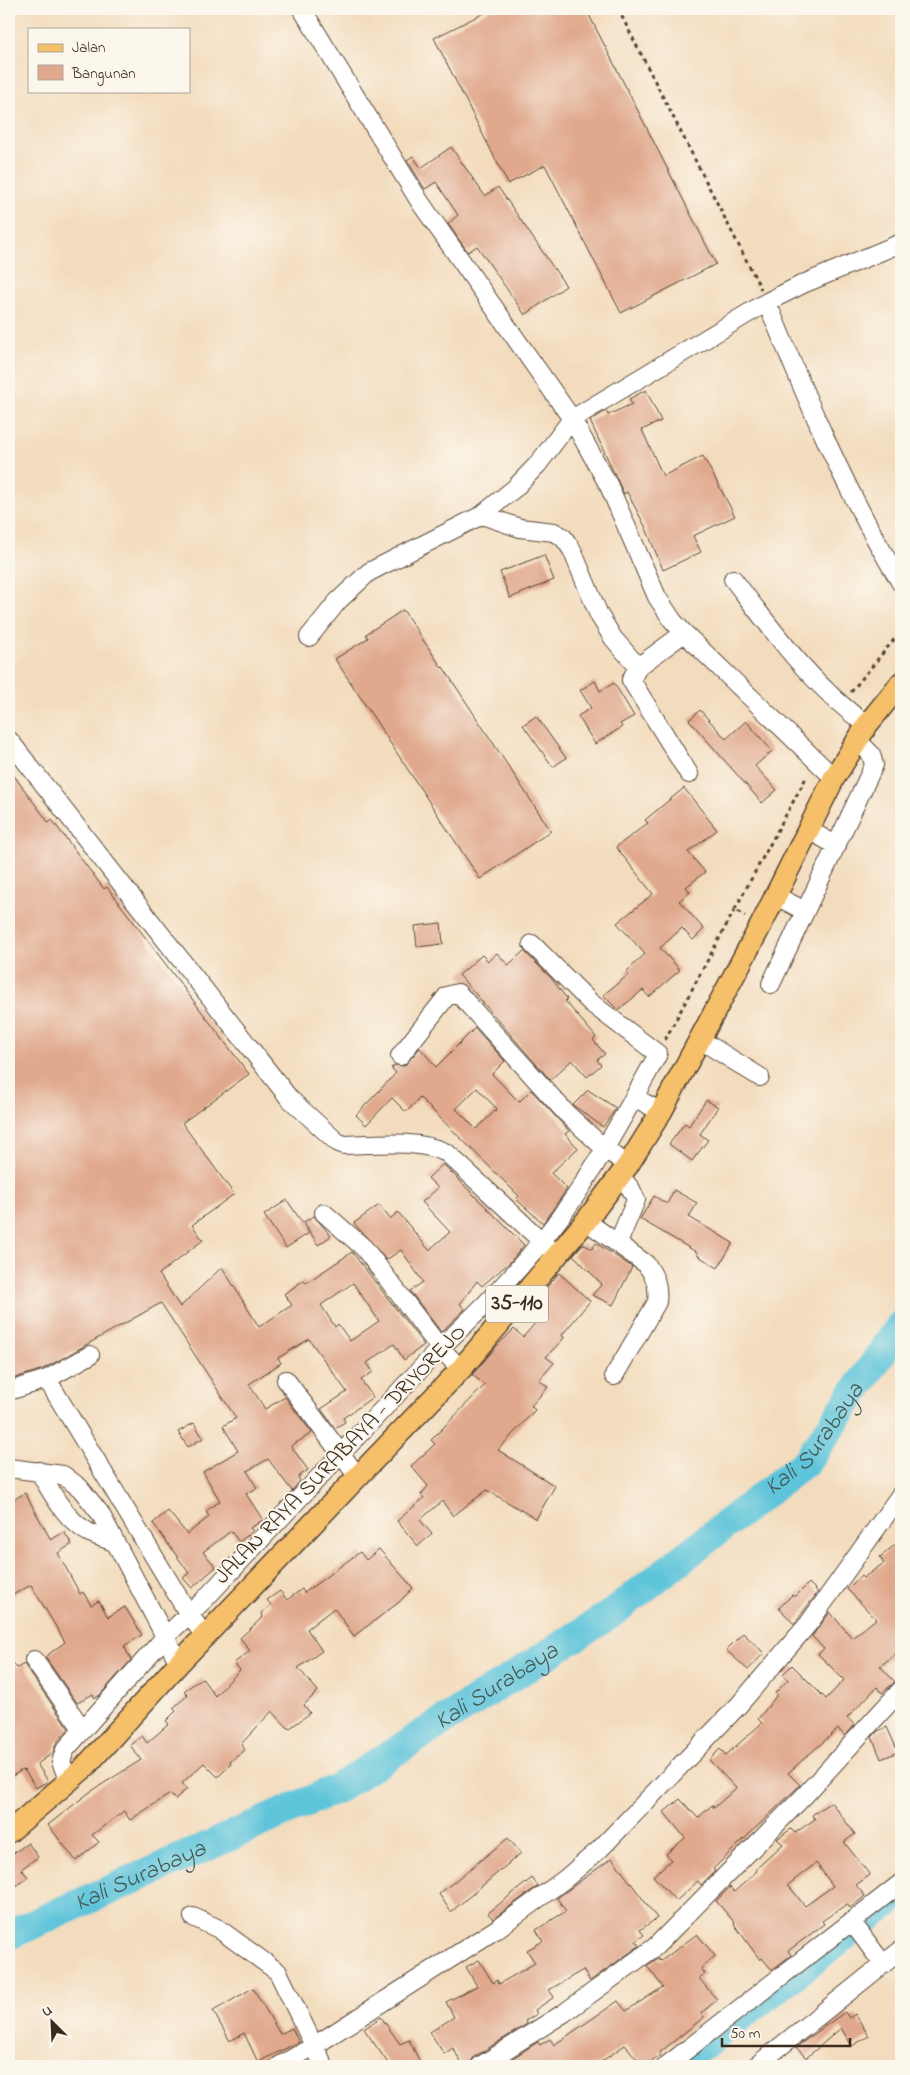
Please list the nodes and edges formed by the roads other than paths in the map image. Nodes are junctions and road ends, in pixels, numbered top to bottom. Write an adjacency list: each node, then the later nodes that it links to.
1 (302, 9): 4 (street)
2 (901, 243): 3 (street)
3 (767, 302): 4 (street); 7 (street)
4 (572, 419): 5 (street); 8 (street)
5 (482, 515): 9 (street); 10 (street)
6 (733, 579): 12 (street)
7 (901, 583)
8 (684, 634): 10 (street); 15 (street)
9 (309, 637)
10 (638, 667): 14 (street)
11 (901, 683): 12 (main road, JALAN RAYA SURABAYA - DRIYOREJO / 35-110)
12 (862, 733): 15 (main road, JALAN RAYA SURABAYA - DRIYOREJO / 35-110); 17 (street)
13 (9, 740): 31 (street)
14 (689, 774)
15 (834, 778): 16 (main road, JALAN RAYA SURABAYA - DRIYOREJO / 35-110)
16 (808, 830): 17 (street); 18 (main road, JALAN RAYA SURABAYA - DRIYOREJO / 35-110)
17 (837, 846): 19 (street)
18 (776, 896): 19 (street); 22 (main road, JALAN RAYA SURABAYA - DRIYOREJO / 35-110)
19 (805, 911): 21 (street)
20 (532, 944): 25 (street, JALAN RAYA SURABAYA - DRIYOREJO)
21 (770, 984)
22 (699, 1039): 24 (street); 26 (main road, JALAN RAYA SURABAYA - DRIYOREJO / 35-110)
23 (400, 1056): 27 (street)
24 (760, 1076)
25 (634, 1097): 26 (street); 27 (street, JALAN RAYA SURABAYA - DRIYOREJO)
26 (661, 1112): 28 (main road, JALAN RAYA SURABAYA - DRIYOREJO / 35-110)
27 (604, 1148): 28 (street); 31 (street, JALAN RAYA SURABAYA - DRIYOREJO)
28 (624, 1171): 30 (main road, JALAN RAYA SURABAYA - DRIYOREJO / 35-110); 32 (street)
29 (324, 1214): 34 (street)
30 (586, 1221): 32 (street); 33 (main road, JALAN RAYA SURABAYA - DRIYOREJO / 35-110)
31 (542, 1241): 33 (street); 34 (street, JALAN RAYA SURABAYA - DRIYOREJO)
32 (618, 1243): 37 (street)
33 (558, 1257): 36 (main road, JALAN RAYA SURABAYA - DRIYOREJO / 35-110)
34 (440, 1348): 36 (street); 41 (street, JALAN RAYA SURABAYA - DRIYOREJO)
35 (90, 1355): 38 (street)
36 (461, 1369): 44 (main road, JALAN RAYA SURABAYA - DRIYOREJO / 35-110)
37 (614, 1376)
38 (47, 1378): 40 (street); 47 (street)
39 (286, 1380): 41 (street)
40 (9, 1391)
41 (341, 1453): 44 (street); 47 (street, JALAN RAYA SURABAYA - DRIYOREJO)
42 (9, 1468): 43 (street)
43 (39, 1471): 46 (street); 46 (street)
44 (358, 1477): 49 (main road, JALAN RAYA SURABAYA - DRIYOREJO / 35-110)
45 (901, 1494): 61 (street)
46 (114, 1542): 48 (street)
47 (188, 1614): 48 (street, JALAN RAYA SURABAYA - DRIYOREJO); 49 (street)
48 (165, 1636): 51 (street); 53 (street, JALAN RAYA SURABAYA - DRIYOREJO)
49 (205, 1636): 51 (main road, JALAN RAYA SURABAYA - DRIYOREJO / 35-110)
50 (34, 1660): 53 (street)
51 (179, 1663): 54 (main road, JALAN RAYA SURABAYA - DRIYOREJO / 35-110)
52 (898, 1700): 64 (street)
53 (83, 1730): 54 (street, JALAN RAYA SURABAYA - DRIYOREJO)
54 (69, 1781): 55 (main road, JALAN RAYA SURABAYA - DRIYOREJO / 35-110)
55 (9, 1832)
56 (901, 1883): 58 (street)
57 (193, 1917): 61 (street)
58 (853, 1923): 60 (street); 65 (street)
59 (901, 1950): 60 (street)
60 (881, 1962): 66 (street)
61 (314, 2046): 62 (street); 63 (street)
62 (279, 2066)
63 (324, 2066)
64 (480, 2066)
65 (666, 2066)
66 (756, 2066)

